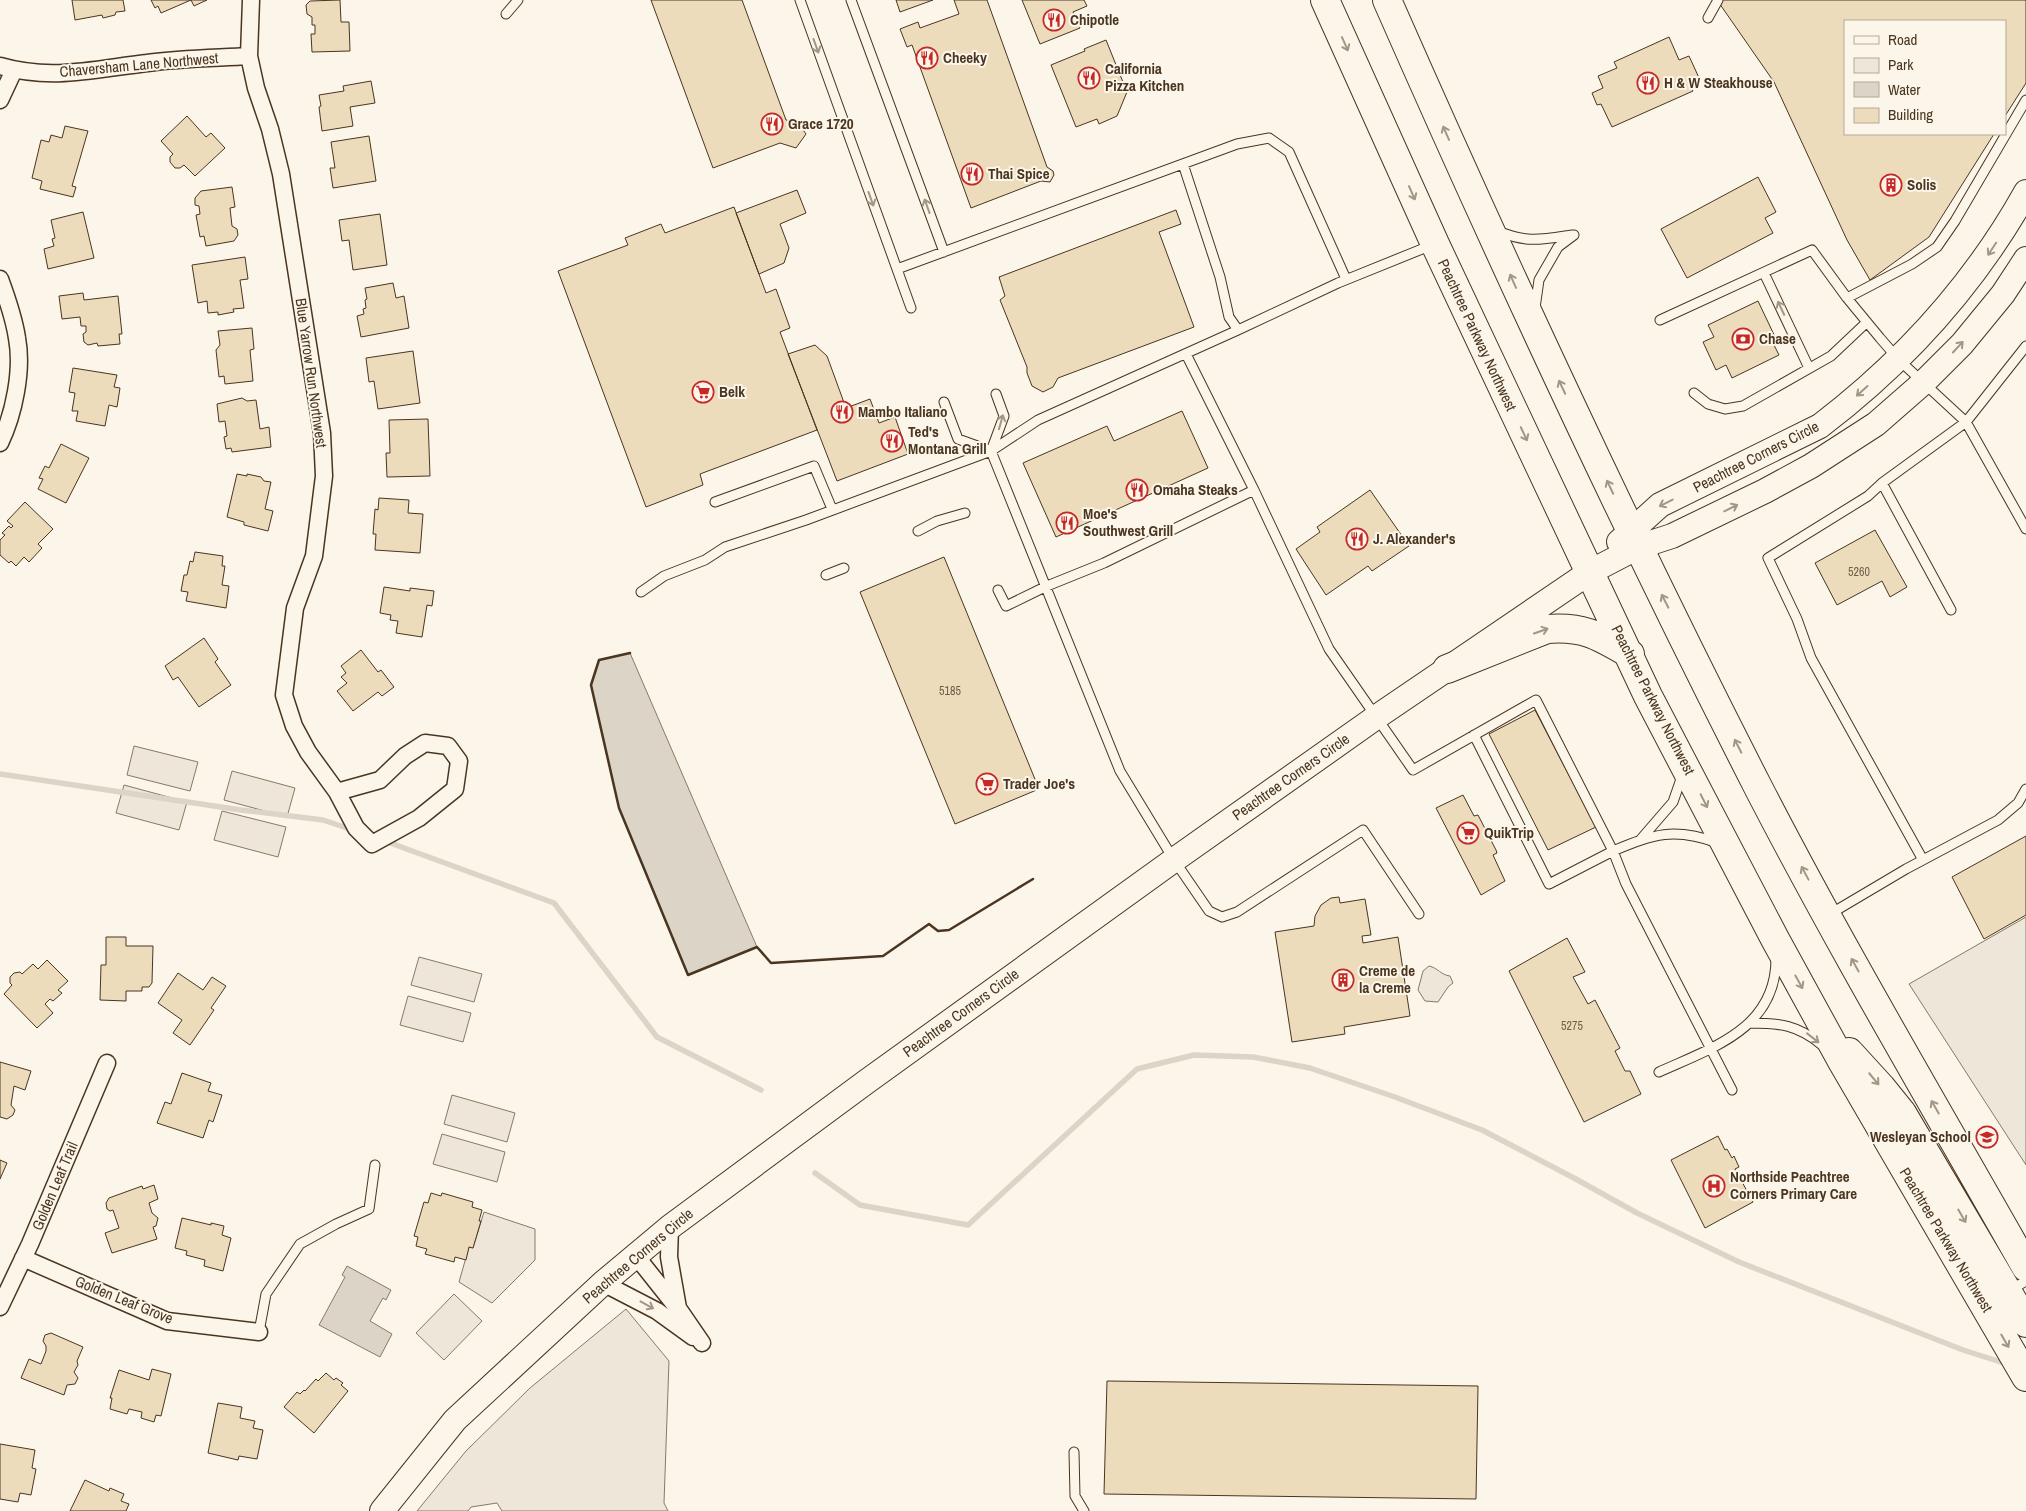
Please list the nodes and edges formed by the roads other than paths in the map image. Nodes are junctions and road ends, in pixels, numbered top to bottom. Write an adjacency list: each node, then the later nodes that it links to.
1 (251, 0): 10 (street, Blue Yarrow Run Northwest)
2 (518, 0): 8 (lane)
3 (800, 0): 22 (lane, one-way to 22)
4 (851, 0): 20 (lane, one-way to 4)
5 (1325, 0): 19 (highway, Peachtree Parkway Northwest, one-way to 19)
6 (1718, 0): 9 (lane)
7 (1387, 6): 18 (highway, one-way to 7)
8 (506, 14)
9 (1708, 18)
10 (249, 56): 11 (street, Chaversham Lane Northwest); 64 (street, Blue Yarrow Run Northwest)
11 (7, 68): 12 (street)
12 (0, 100)
13 (2026, 100): 14 (lane)
14 (2006, 134)
15 (2005, 135): 26 (lane)
16 (1183, 164): 20 (lane); 25 (lane); 31 (lane)
17 (2026, 192): 34 (street, Peachtree Corners Circle, one-way to 34)
18 (1490, 229): 30 (highway, one-way to 18); 30 (lane)
19 (1435, 244): 25 (lane); 52 (highway, Peachtree Parkway Northwest, one-way to 52)
20 (944, 252): 22 (lane)
21 (2026, 259): 36 (street, Peachtree Corners Circle, one-way to 21)
22 (897, 270): 27 (lane)
23 (1764, 273): 26 (lane); 28 (lane); 35 (lane, one-way to 23)
24 (0, 279): 41 (street)
25 (1346, 279): 31 (lane)
26 (1847, 298): 29 (lane)
27 (911, 308)
28 (1660, 320)
29 (1867, 322): 34 (lane); 35 (lane)
30 (1533, 326): 50 (highway, one-way to 30)
31 (1238, 330): 33 (lane)
32 (2026, 346): 40 (lane)
33 (1186, 354): 42 (lane); 44 (lane)
34 (1899, 360): 36 (lane); 50 (street, Peachtree Corners Circle, one-way to 50)
35 (1809, 368): 37 (lane)
36 (1924, 382): 40 (lane); 50 (street, Peachtree Corners Circle, one-way to 36)
37 (1694, 393)
38 (996, 394): 42 (lane, one-way to 38)
39 (944, 402): 42 (lane)
40 (1966, 422): 43 (lane); 48 (lane)
41 (0, 443)
42 (991, 451): 46 (lane); 54 (lane)
43 (1882, 483): 57 (lane); 71 (lane)
44 (1254, 490): 54 (lane); 60 (lane)
45 (715, 502): 46 (lane)
46 (832, 509): 56 (lane)
47 (965, 513): 49 (lane)
48 (2026, 529)
49 (918, 530)
50 (1634, 538): 52 (street, Peachtree Corners Circle); 73 (highway, one-way to 50)
51 (844, 568): 53 (lane)
52 (1590, 572): 58 (highway, Peachtree Parkway Northwest); 59 (street, Peachtree Corners Circle)
53 (826, 575)
54 (1047, 586): 55 (lane); 70 (lane)
55 (998, 590)
56 (641, 592)
57 (1951, 610)
58 (1630, 654): 59 (highway, one-way to 58); 62 (highway, Peachtree Parkway Northwest)
59 (1447, 669): 60 (street, Peachtree Corners Circle)
60 (1375, 718): 61 (lane); 70 (street, Peachtree Corners Circle)
61 (1474, 735): 69 (lane); 69 (lane)
62 (1686, 765): 67 (lane); 68 (highway, Peachtree Parkway Northwest, one-way to 68)
63 (2026, 789): 66 (lane)
64 (337, 792): 64 (street, Blue Yarrow Run Northwest)
65 (2026, 796): 66 (lane)
66 (2018, 803): 71 (lane)
67 (1641, 840): 68 (lane); 69 (lane)
68 (1727, 846): 74 (highway, Peachtree Parkway Northwest)
69 (1613, 851): 77 (lane)
70 (1174, 860): 72 (lane); 83 (street, Peachtree Corners Circle)
71 (1922, 860): 73 (lane)
72 (1419, 914)
73 (1828, 916): 86 (highway, one-way to 73)
74 (1776, 939): 75 (lane); 76 (highway, Peachtree Parkway Northwest, one-way to 76)
75 (1750, 1023): 77 (lane); 79 (lane, one-way to 79)
76 (1827, 1033): 79 (highway, Peachtree Parkway Northwest); 88 (highway, one-way to 88)
77 (1710, 1048): 80 (lane); 81 (lane)
78 (107, 1063): 85 (street, Golden Leaf Trail)
79 (1843, 1063): 88 (highway, Peachtree Parkway Northwest)
80 (1659, 1072)
81 (1732, 1090)
82 (375, 1165): 92 (lane)
83 (670, 1227): 84 (street, Peachtree Corners Circle); 90 (street)
84 (636, 1256): 87 (street, Peachtree Corners Circle); 90 (street)
85 (23, 1258): 89 (street, Golden Leaf Trail); 92 (street, Golden Leaf Grove)
86 (2026, 1267)
87 (603, 1283): 90 (street, one-way to 90); 95 (street, Peachtree Corners Circle)
88 (2002, 1295): 91 (highway); 93 (highway, Peachtree Parkway Northwest, one-way to 93)
89 (0, 1307)
90 (678, 1308)
91 (2026, 1323)
92 (258, 1332)
93 (2026, 1377)
94 (1074, 1452): 96 (lane)
95 (382, 1511)
96 (1084, 1511)

